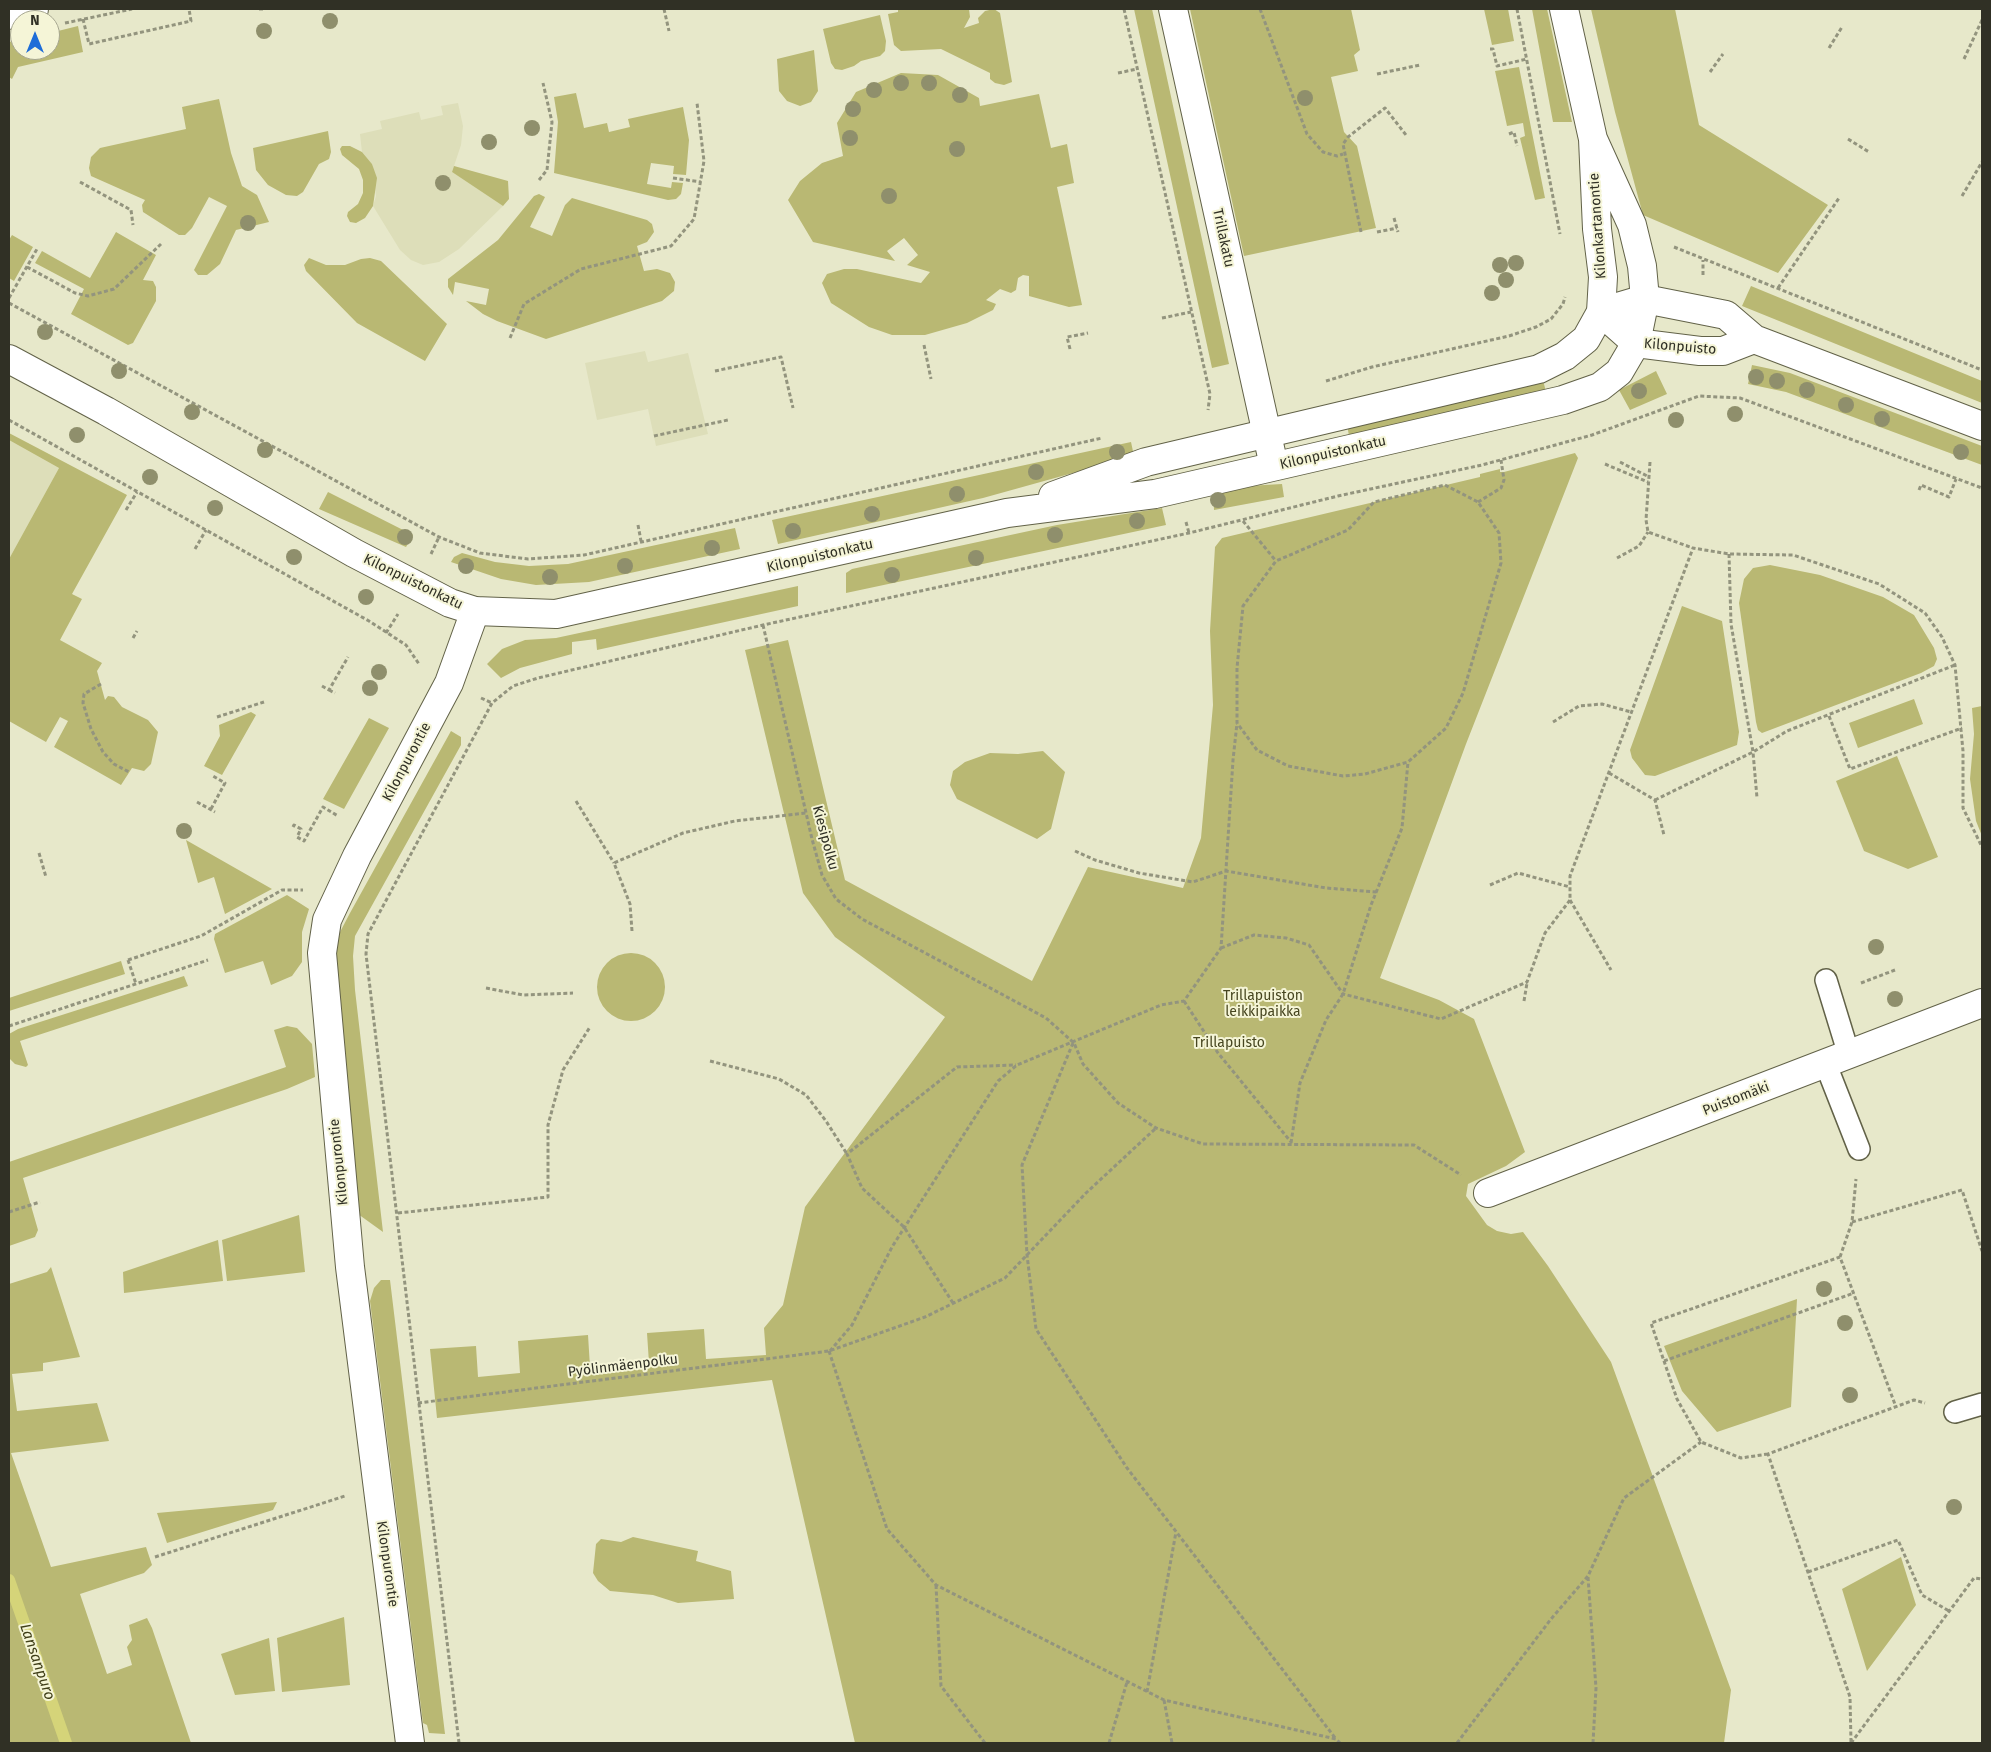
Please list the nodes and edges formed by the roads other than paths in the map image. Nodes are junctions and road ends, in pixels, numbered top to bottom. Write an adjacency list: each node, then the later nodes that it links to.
1 (34, 9): 4 (street)
2 (1173, 9): 12 (street, Trillakatu)
3 (1564, 9): 5 (street, Kilonkartanontie)
4 (9, 15)
5 (1593, 139): 6 (street, Kilonkartanontie); 7 (street, Kilonkartanontie)
6 (1645, 299): 7 (street); 8 (street); 9 (street, Kilonkartanontie)
7 (1601, 312): 9 (street, Kilonpuisto); 12 (street, Kilonpuistonkatu)
8 (1754, 339): 9 (street, Kilonpuisto); 11 (street)
9 (1636, 343): 13 (street, Kilonpuistonkatu)
10 (9, 359): 15 (street, Kilonpuistonkatu)
11 (1982, 426)
12 (1266, 433): 13 (street, Trillakatu); 14 (street, Kilonpuistonkatu)
13 (1274, 466): 14 (street, Kilonpuistonkatu)
14 (1007, 513): 15 (street, Kilonpuistonkatu)
15 (475, 611): 23 (street, Kilonpurontie)
16 (1826, 980): 18 (lane)
17 (1982, 1004): 18 (street, Puistomäki)
18 (1838, 1060): 19 (lane); 20 (street, Puistomäki)
19 (1859, 1149)
20 (1488, 1193)
21 (1982, 1404): 22 (lane)
22 (1955, 1412)
23 (410, 1743)

